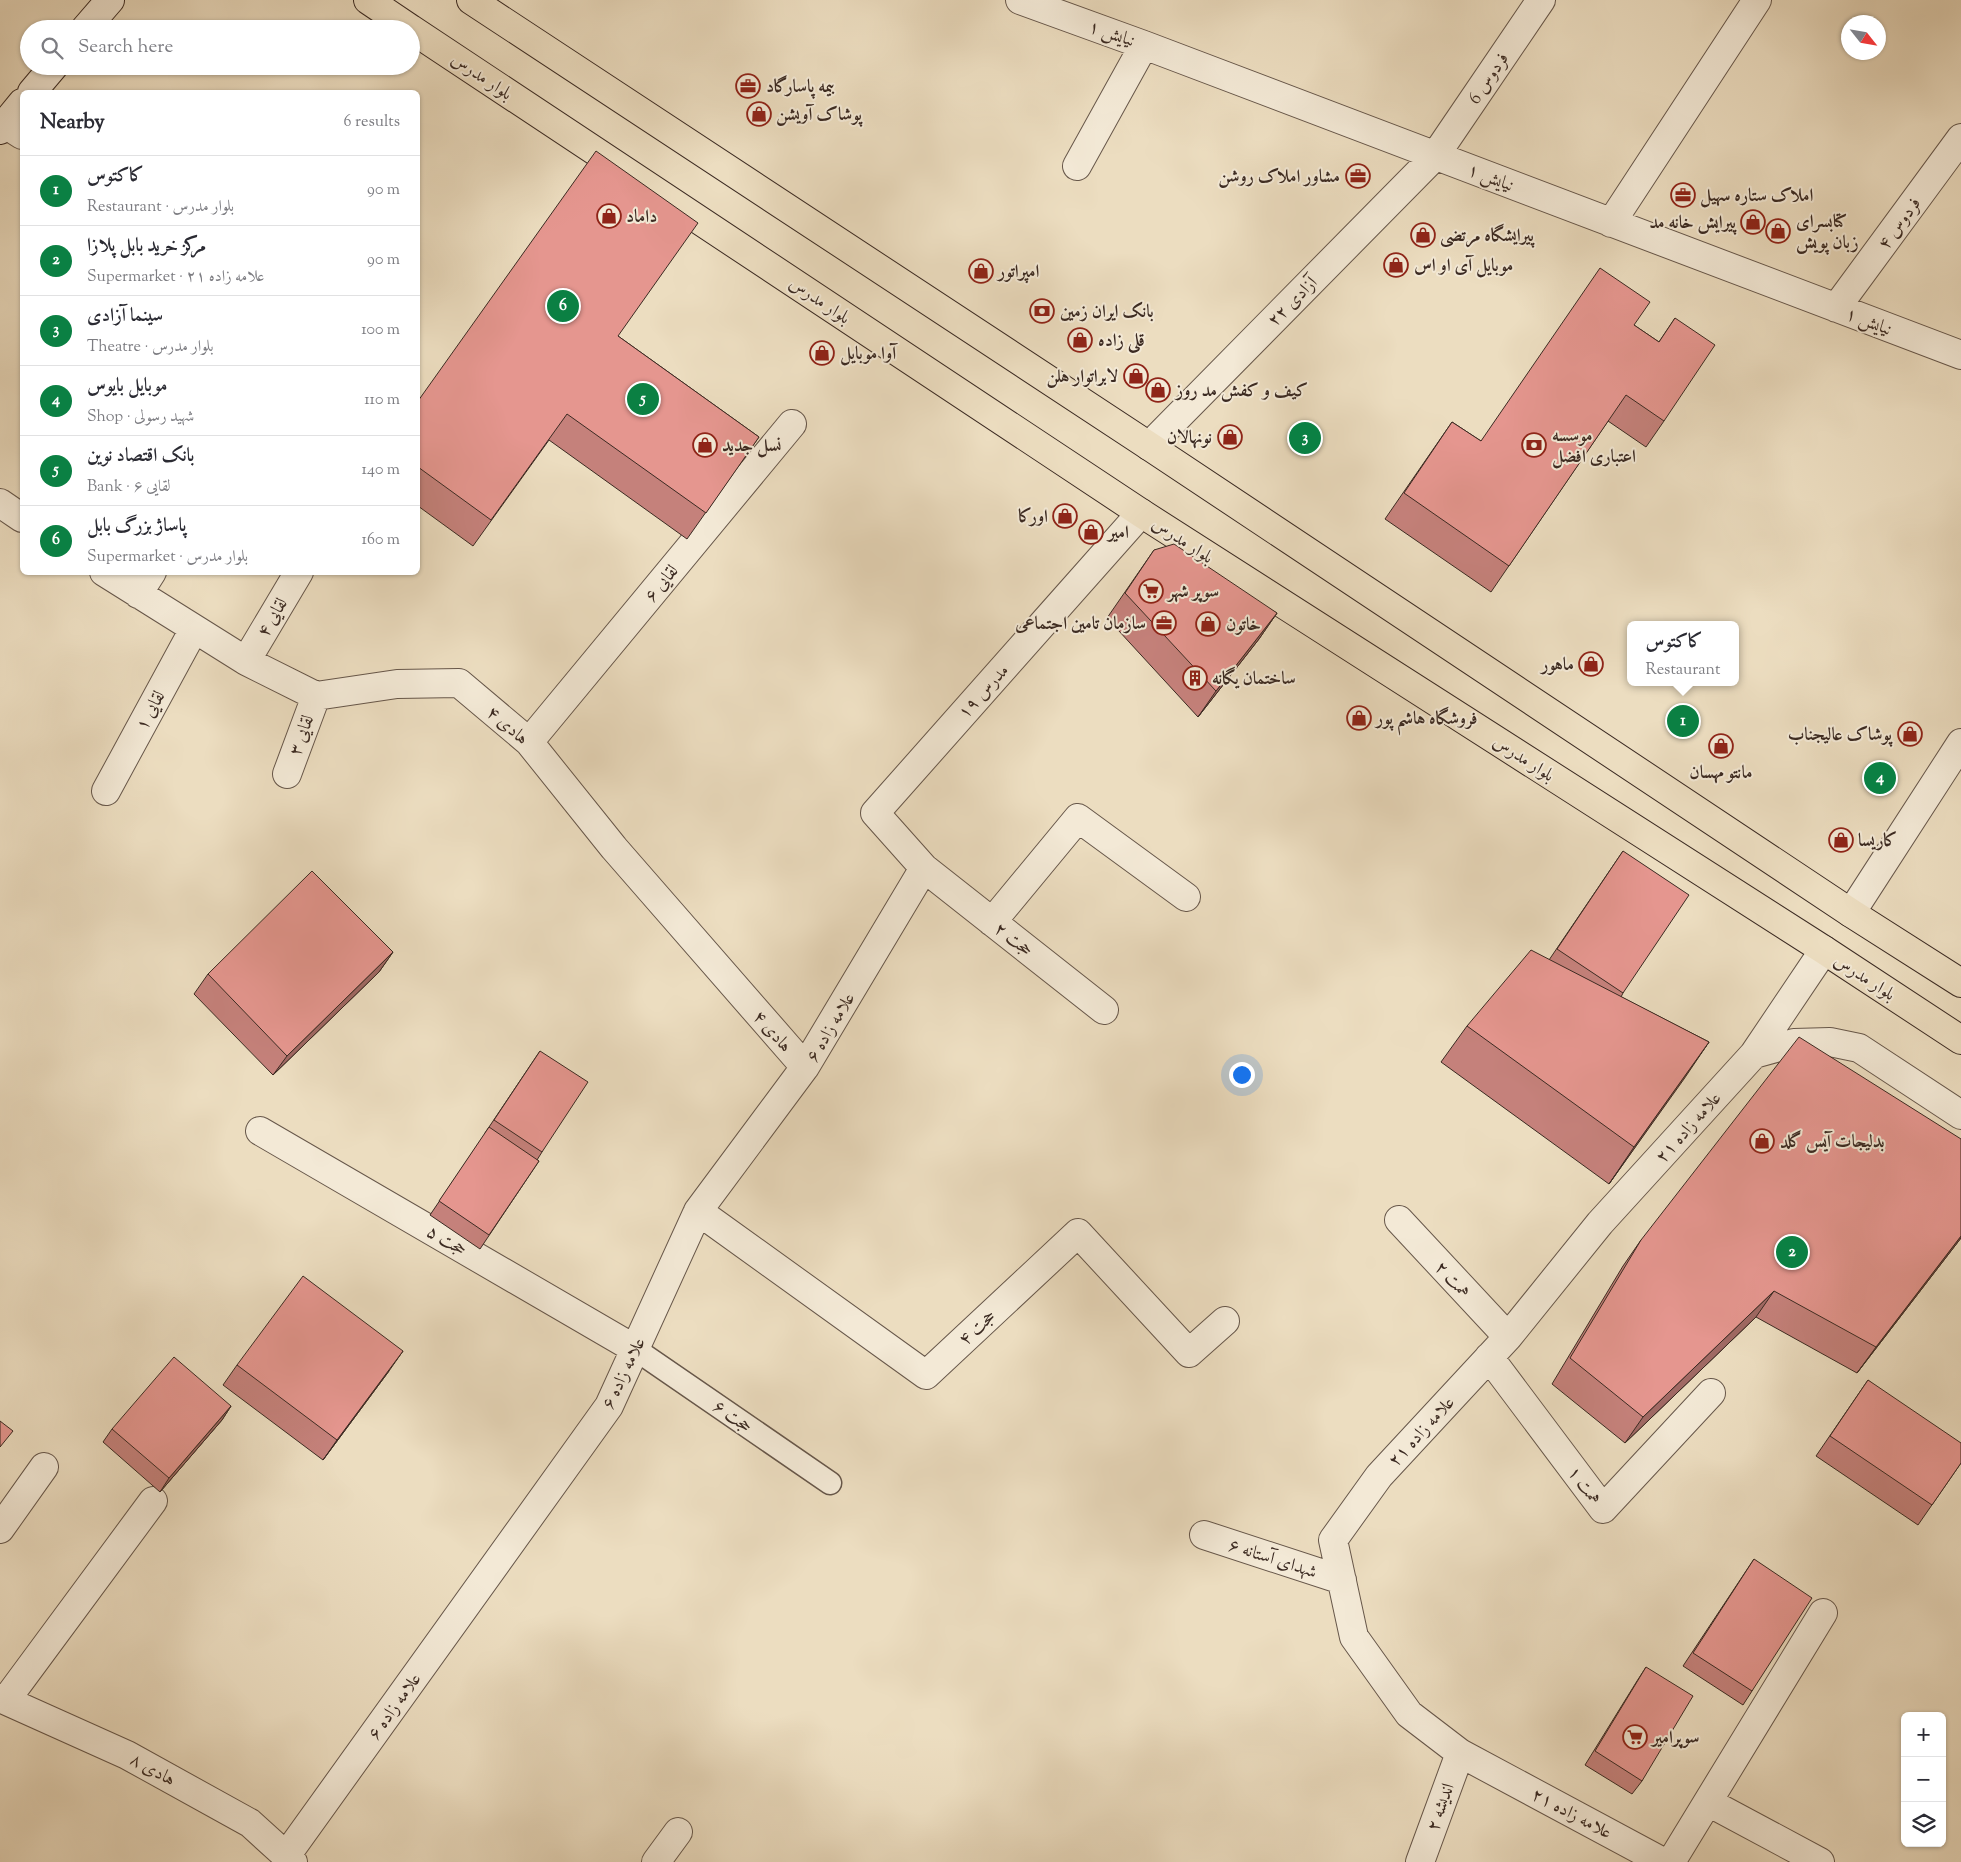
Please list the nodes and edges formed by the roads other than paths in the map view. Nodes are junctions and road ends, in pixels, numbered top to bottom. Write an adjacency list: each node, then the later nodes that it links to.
1 (110, 0): 8 (street)
2 (368, 0): 9 (main road, بلوار مدرس)
3 (471, 0): 23 (main road)
4 (1020, 0): 7 (street, نیایش ۱)
5 (1541, 0): 17 (street, فردوس 6)
6 (1758, 0): 19 (street)
7 (1064, 7): 11 (street, نیایش ۱)
8 (93, 20)
9 (398, 20)
10 (420, 35): 25 (main road, بلوار مدرس)
11 (1144, 45): 17 (street, نیایش ۱); 18 (street)
12 (46, 75): 13 (street)
13 (34, 90)
14 (20, 107): 15 (street)
15 (9, 130)
16 (1961, 138): 20 (street, فردوس ۴)
17 (1435, 156): 19 (street, نیایش ۱); 23 (street, آزادی ٢٢)
18 (1077, 166)
19 (1611, 223): 20 (street, نیایش ۱)
20 (1836, 308): 21 (street, نیایش ۱)
21 (1961, 355)
22 (792, 424): 33 (street, لقایی ۶)
23 (1149, 446): 39 (main road)
24 (0, 503): 26 (street)
25 (1141, 513): 37 (street, مدرس ۱۹); 41 (main road, بلوار مدرس)
26 (20, 517)
27 (114, 575): 29 (street)
28 (297, 575): 31 (street, لقایی ۴)
29 (144, 584): 30 (street)
30 (194, 629): 31 (street); 36 (street, لقایی ۱)
31 (246, 661): 32 (street)
32 (316, 696): 33 (street, هادی ۴); 35 (street, لقایی ۳)
33 (530, 742): 46 (street, هادی ۴)
34 (1961, 743): 39 (street)
35 (287, 774)
36 (106, 791)
37 (924, 868): 40 (street, حجت ۲); 46 (street, علامه زاده ۶)
38 (1186, 897): 40 (street)
39 (1851, 913): 42 (main road)
40 (992, 922): 43 (street, حجت ۲)
41 (1824, 950): 44 (main road, بلوار مدرس); 45 (street, علامه زاده ۲۱)
42 (1961, 983)
43 (1104, 1010)
44 (1961, 1040)
45 (1754, 1054): 47 (street); 52 (street, علامه زاده ۲۱)
46 (805, 1067): 49 (street, علامه زاده ۶)
47 (1961, 1115)
48 (260, 1131): 53 (street, حجت ۵)
49 (698, 1212): 51 (street, حجت ۴); 53 (street, علامه زاده ۶)
50 (1399, 1220): 52 (street, همت ۲)
51 (1225, 1321)
52 (1508, 1338): 54 (street, علامه زاده ۲۱)
53 (635, 1349): 57 (lane, حجت ۶); 67 (street, علامه زاده ۶)
54 (1489, 1358): 55 (street, همت ۱); 61 (street, علامه زاده ۲۱)
55 (1711, 1393)
56 (44, 1467): 59 (street)
57 (830, 1483)
58 (153, 1502): 63 (street)
59 (0, 1529)
60 (1204, 1535): 61 (street, شهدای آستانه ۶)
61 (1342, 1580): 64 (street, علامه زاده ۲۱)
62 (1823, 1613): 65 (street)
63 (3, 1699): 67 (street, هادی ۸)
64 (1460, 1752): 69 (street, اندیشه ۲); 70 (street, علامه زاده ۲۱)
65 (1708, 1802): 71 (street); 72 (street)
66 (678, 1832): 68 (street)
67 (290, 1859)
68 (656, 1862)
69 (1420, 1862)
70 (1663, 1862)
71 (1671, 1862)
72 (1820, 1862)

